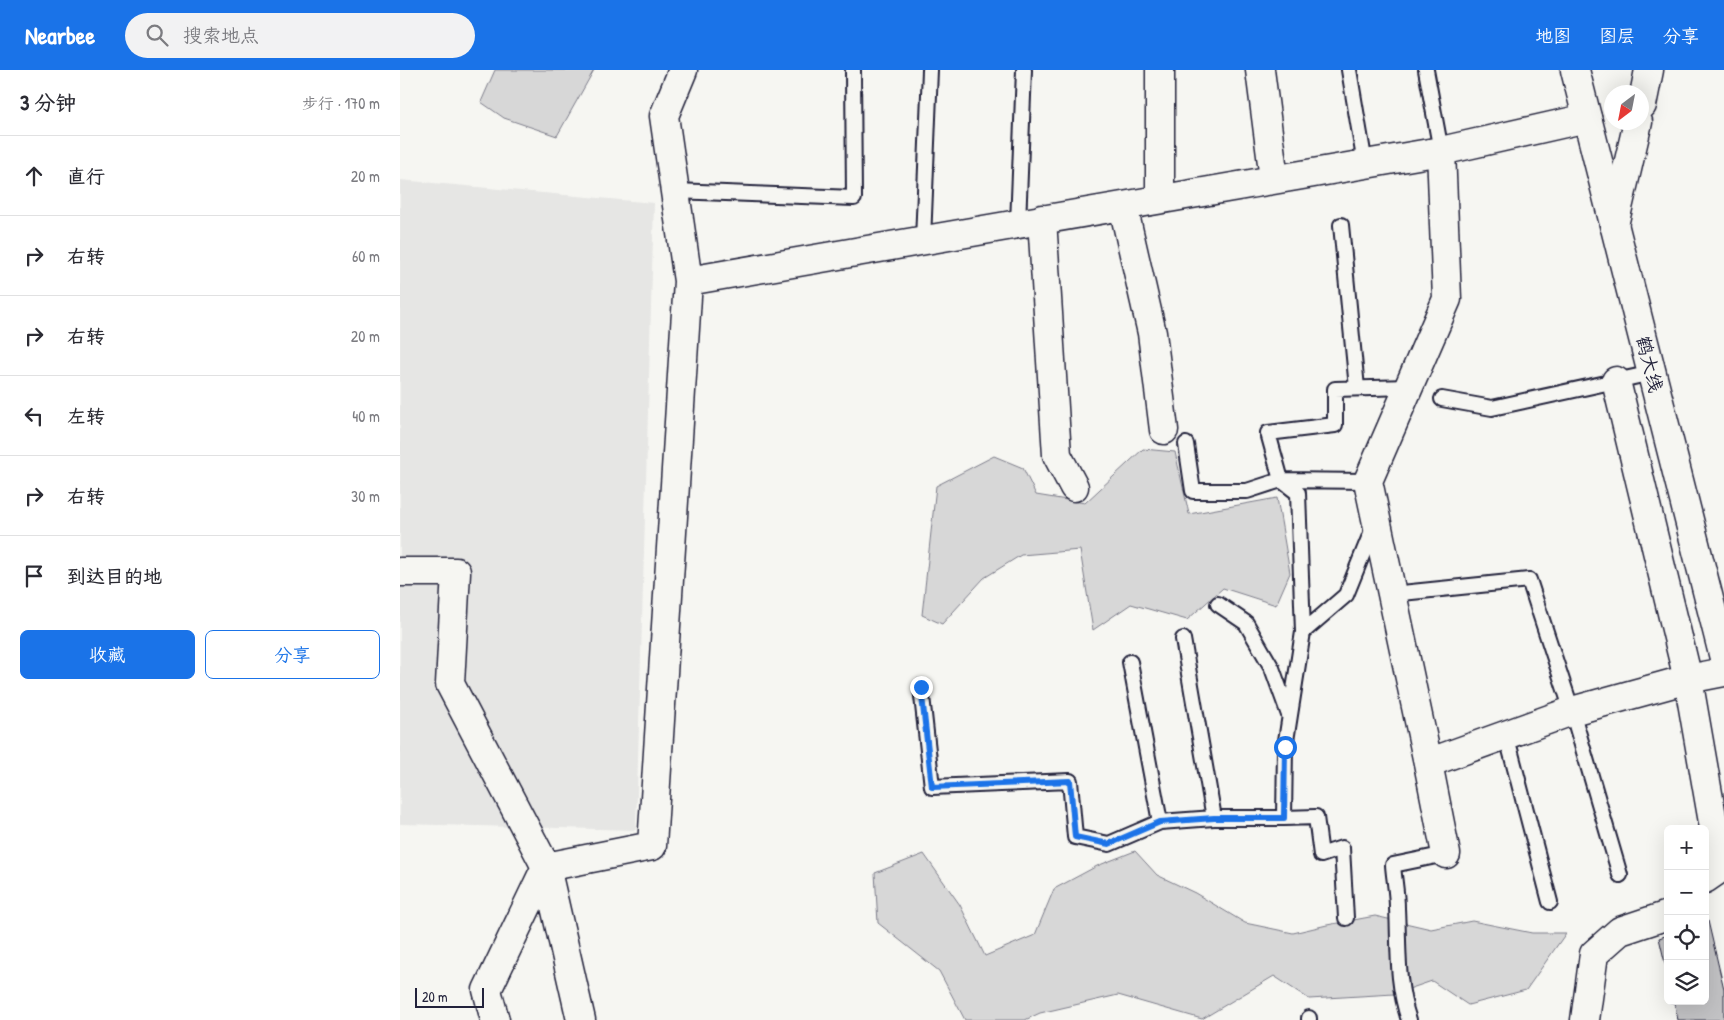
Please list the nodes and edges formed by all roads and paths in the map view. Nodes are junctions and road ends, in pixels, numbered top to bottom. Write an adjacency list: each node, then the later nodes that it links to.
1 (683, 70): 17 (main road)
2 (853, 70): 17 (lane)
3 (930, 70): 23 (lane)
4 (1024, 70): 20 (lane)
5 (1160, 70): 18 (main road)
6 (1260, 70): 16 (main road)
7 (1349, 70): 15 (lane)
8 (1426, 70): 14 (lane)
9 (1575, 70): 12 (main road, 鹤大线)
10 (1650, 70): 11 (main road)
11 (1647, 85)
12 (1587, 118): 14 (main road); 22 (main road, 鹤大线)
13 (1636, 130): 22 (main road)
14 (1441, 151): 15 (main road); 27 (main road)
15 (1365, 164): 16 (main road)
16 (1274, 179): 18 (main road)
17 (675, 191): 24 (main road)
18 (1160, 199): 19 (main road)
19 (1123, 206): 20 (main road); 30 (main road)
20 (1030, 222): 23 (main road); 33 (main road)
21 (1342, 225): 28 (lane)
22 (1614, 225): 25 (main road, 鹤大线)
23 (924, 240): 24 (main road)
24 (688, 280): 53 (main road)
25 (1652, 373): 26 (lane); 40 (main road, 鹤大线)
26 (1616, 381): 29 (lane); 43 (main road)
27 (1409, 386): 28 (lane); 32 (main road)
28 (1357, 388): 31 (lane)
29 (1442, 399)
30 (1175, 437): 31 (lane)
31 (1281, 480): 32 (lane); 38 (lane)
32 (1368, 481): 34 (main road)
33 (1074, 487)
34 (1376, 521): 36 (main road); 38 (lane)
35 (400, 572): 53 (main road)
36 (1392, 594): 45 (lane); 48 (main road)
37 (1218, 604): 46 (lane)
38 (1303, 632): 46 (lane)
39 (1183, 639): 49 (lane)
40 (1724, 658)
41 (1130, 662): 51 (lane)
42 (1724, 672): 43 (main road)
43 (1688, 679): 45 (main road); 55 (main road)
44 (921, 687): 51 (lane)
45 (1572, 711): 47 (main road); 54 (lane)
46 (1290, 716): 50 (lane)
47 (1506, 734): 48 (main road); 56 (lane)
48 (1428, 763): 52 (main road)
49 (1214, 818): 50 (lane); 51 (lane)
50 (1284, 818): 58 (lane)
51 (1160, 822)
52 (1446, 854): 61 (lane)
53 (546, 867): 59 (main road); 60 (main road)
54 (1620, 875)
55 (1709, 876)
56 (1550, 902)
57 (1664, 916): 62 (main road)
58 (1346, 918)
59 (495, 1020)
60 (581, 1020)
61 (1408, 1020)
62 (1585, 1020)

